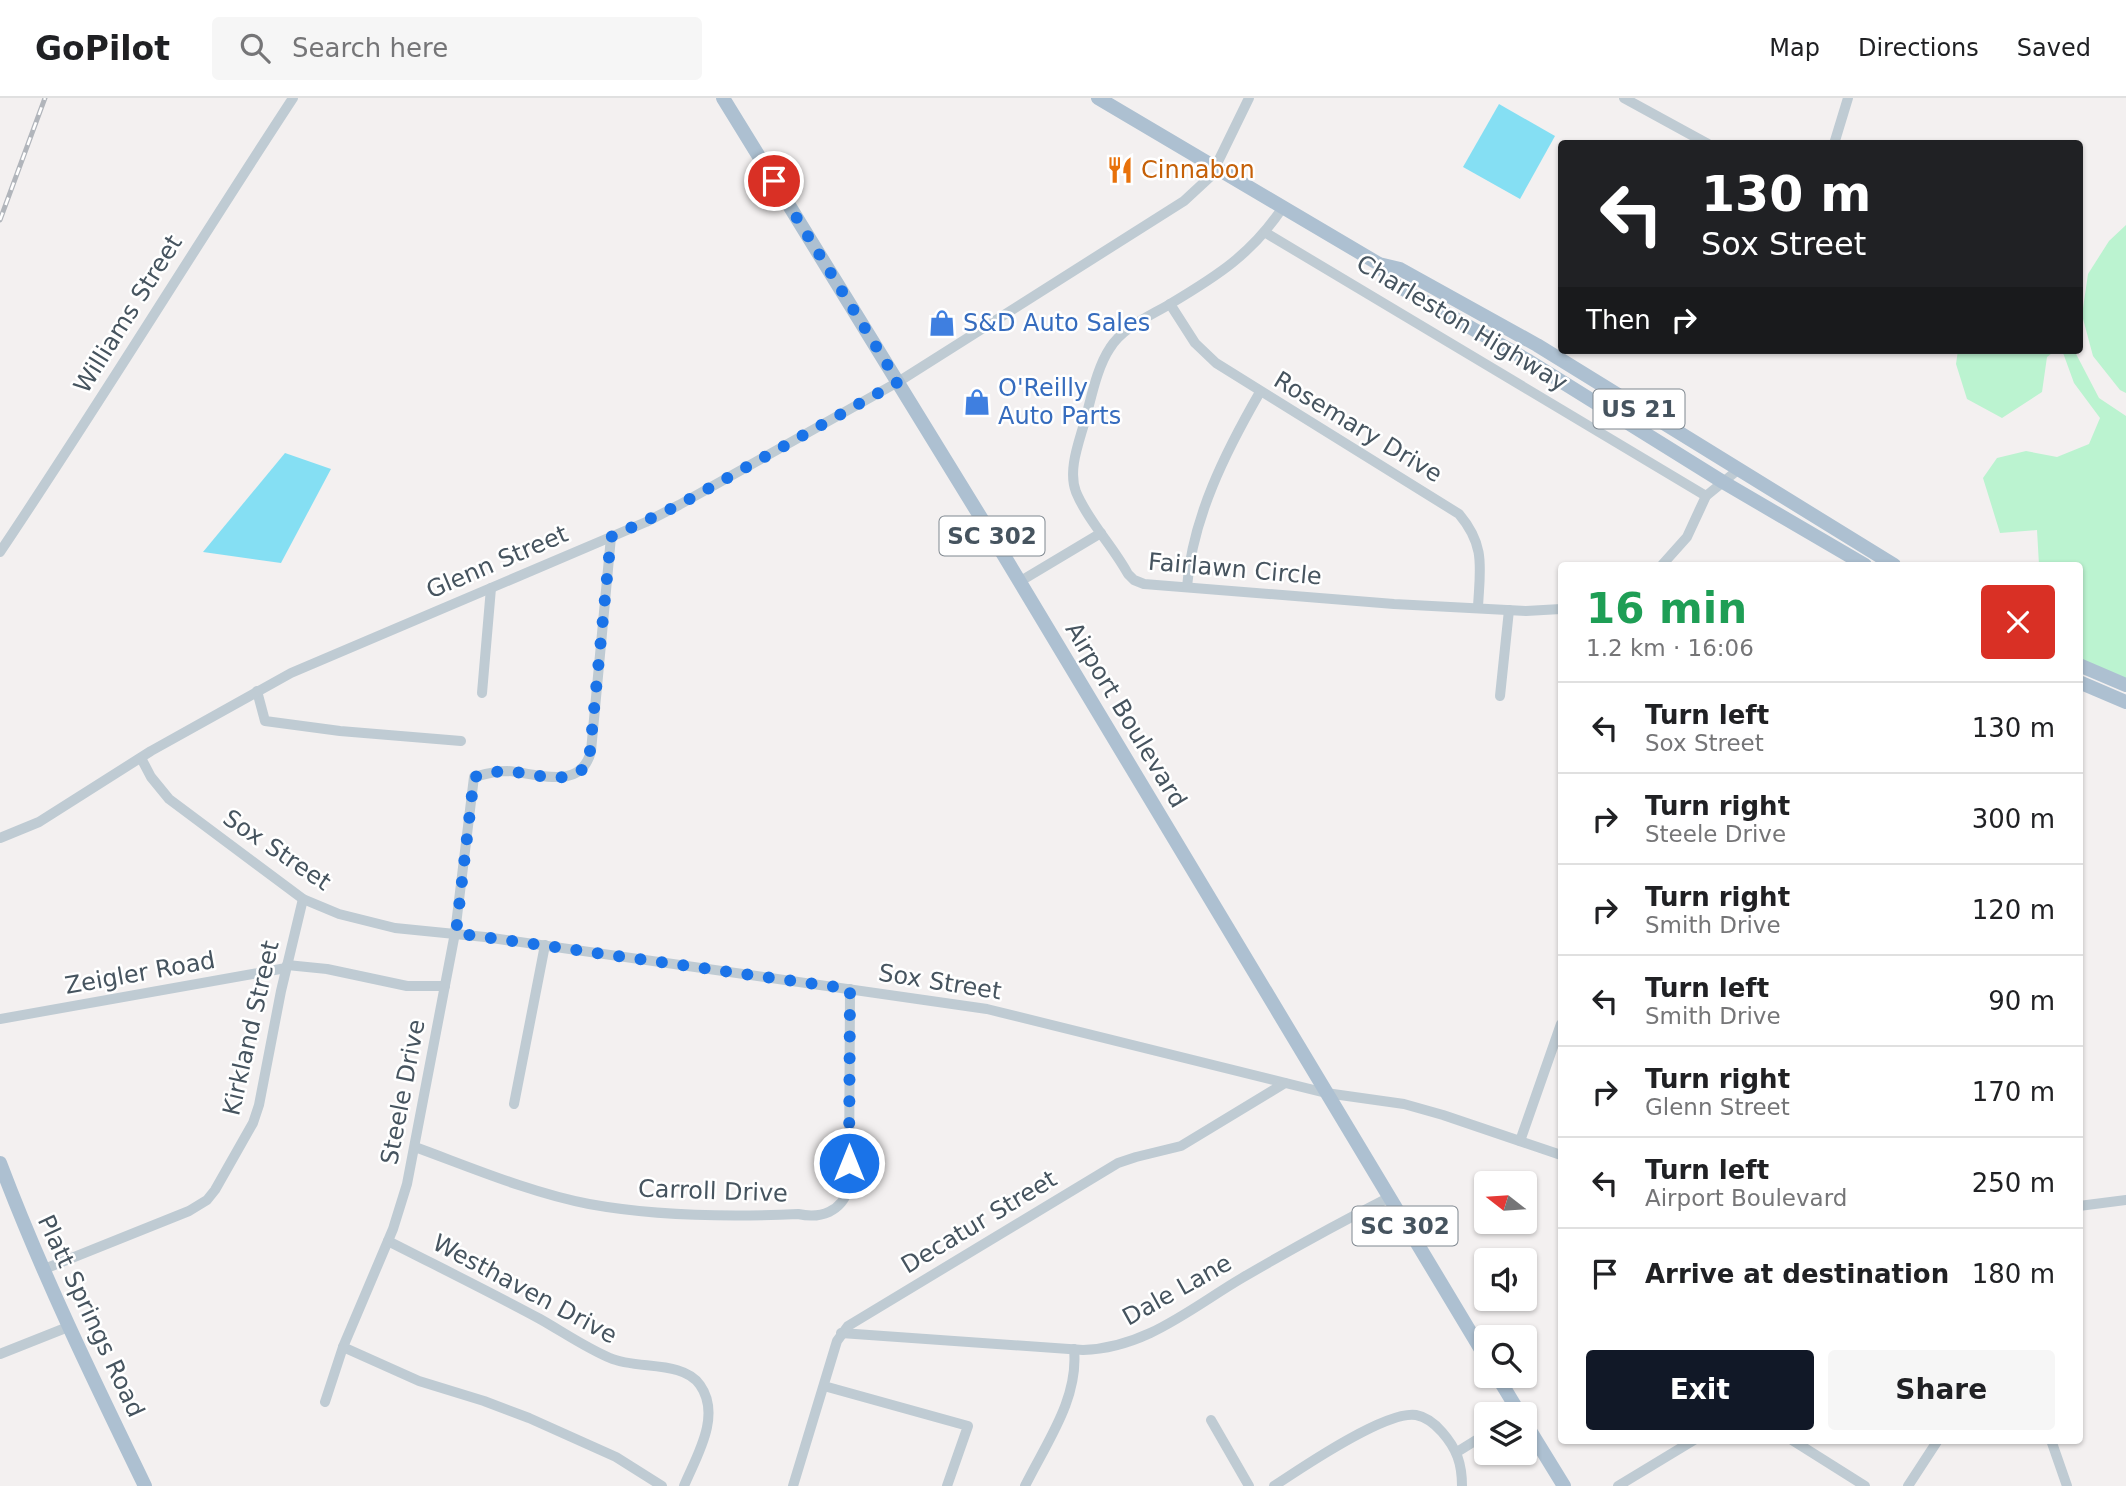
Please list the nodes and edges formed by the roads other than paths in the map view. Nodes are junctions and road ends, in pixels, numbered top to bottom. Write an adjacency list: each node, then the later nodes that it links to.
1 (293, 98): 21 (street, Williams Street)
2 (723, 98): 14 (main road, Airport Boulevard / SC 302)
3 (1098, 98): 9 (main road, Charleston Highway / US 21)
4 (1249, 98): 9 (street, Glenn Street)
5 (1624, 98): 7 (street)
6 (1848, 98): 8 (street)
7 (1701, 140)
8 (1835, 140)
9 (1216, 168): 10 (main road, Charleston Highway / US 21); 14 (street, Glenn Street)
10 (1283, 207): 11 (street, Fairlawn Circle); 12 (main road, Charleston Highway / US 21)
11 (1266, 233): 13 (street, Fairlawn Circle); 18 (street, Charleston Highway)
12 (1379, 264): 16 (main road, Charleston Highway / US 21); 17 (main road, Charleston Highway / US 21)
13 (1170, 304): 15 (street, Rosemary Drive); 19 (street, Fairlawn Circle)
14 (898, 382): 20 (street, Glenn Street); 25 (main road, Airport Boulevard / SC 302)
15 (1260, 392): 26 (street); 28 (street, Rosemary Drive)
16 (1739, 469): 17 (street); 24 (main road, Charleston Highway / US 21)
17 (1723, 482): 18 (street); 23 (main road, Charleston Highway / US 21)
18 (1706, 496): 22 (street)
19 (1101, 533): 25 (street); 26 (street, Fairlawn Circle)
20 (611, 537): 27 (street, Glenn Street); 42 (street, Steele Drive)
21 (0, 552)
22 (1665, 562)
23 (1860, 562)
24 (1889, 562)
25 (1019, 582): 50 (main road, Airport Boulevard / SC 302)
26 (1187, 587): 28 (street, Fairlawn Circle)
27 (491, 588): 34 (street, Glenn Street); 35 (street)
28 (1478, 607): 30 (street, Fairlawn Circle)
29 (1558, 608): 30 (street, Fairlawn Circle)
30 (1509, 610): 36 (street)
31 (2083, 667): 33 (main road)
32 (2083, 684): 37 (main road)
33 (2126, 685)
34 (257, 691): 38 (street); 39 (street, Glenn Street)
35 (482, 693)
36 (1500, 696)
37 (2126, 702)
38 (461, 741)
39 (141, 758): 40 (street, Glenn Street); 41 (street, Sox Street)
40 (0, 838)
41 (303, 899): 42 (street, Sox Street); 44 (street, Kirkland Street)
42 (456, 933): 43 (street, Sox Street); 45 (street, Steele Drive)
43 (545, 945): 46 (street, Sox Street); 51 (street)
44 (287, 966): 45 (street, Zeigler Road); 47 (street, Zeigler Road); 60 (street, Kirkland Street)
45 (445, 986): 53 (street, Steele Drive)
46 (850, 989): 49 (street, Sox Street); 53 (street, Carroll Drive)
47 (0, 1019)
48 (1558, 1033): 52 (street)
49 (1285, 1083): 50 (street, Sox Street); 62 (street, Decatur Street)
50 (1326, 1093): 52 (street, Sox Street); 56 (main road, Airport Boulevard / SC 302)
51 (514, 1104)
52 (1520, 1142): 54 (street, Sox Street)
53 (415, 1147): 59 (street, Steele Drive)
54 (1558, 1154)
55 (0, 1163): 60 (main road, Platt Springs Road)
56 (1388, 1198): 63 (main road, Airport Boulevard / SC 302); 65 (street, Dale Lane)
57 (2126, 1200): 58 (street)
58 (2083, 1209)
59 (388, 1241): 64 (street, Steele Drive); 79 (street, Westhaven Drive)
60 (42, 1270): 61 (main road, Platt Springs Road)
61 (68, 1327): 66 (street); 77 (main road, Platt Springs Road)
62 (841, 1333): 65 (street, Dale Lane); 67 (street)
63 (1474, 1338)
64 (344, 1347): 68 (street, Steele Drive); 78 (street)
65 (1074, 1349): 82 (street)
66 (0, 1354)
67 (824, 1386): 80 (street); 81 (street)
68 (325, 1402)
69 (1211, 1420): 83 (street)
70 (1474, 1441): 76 (street)
71 (1537, 1442): 86 (main road)
72 (1687, 1444): 87 (street)
73 (1798, 1444): 88 (street)
74 (1935, 1444): 89 (street)
75 (2052, 1444): 90 (street)
76 (1457, 1452): 84 (street); 85 (street)
77 (145, 1486)
78 (662, 1486)
79 (684, 1486)
80 (793, 1486)
81 (947, 1486)
82 (1025, 1486)
83 (1249, 1486)
84 (1273, 1486)
85 (1462, 1486)
86 (1564, 1486)
87 (1618, 1486)
88 (1865, 1486)
89 (1908, 1486)
90 (2067, 1486)

